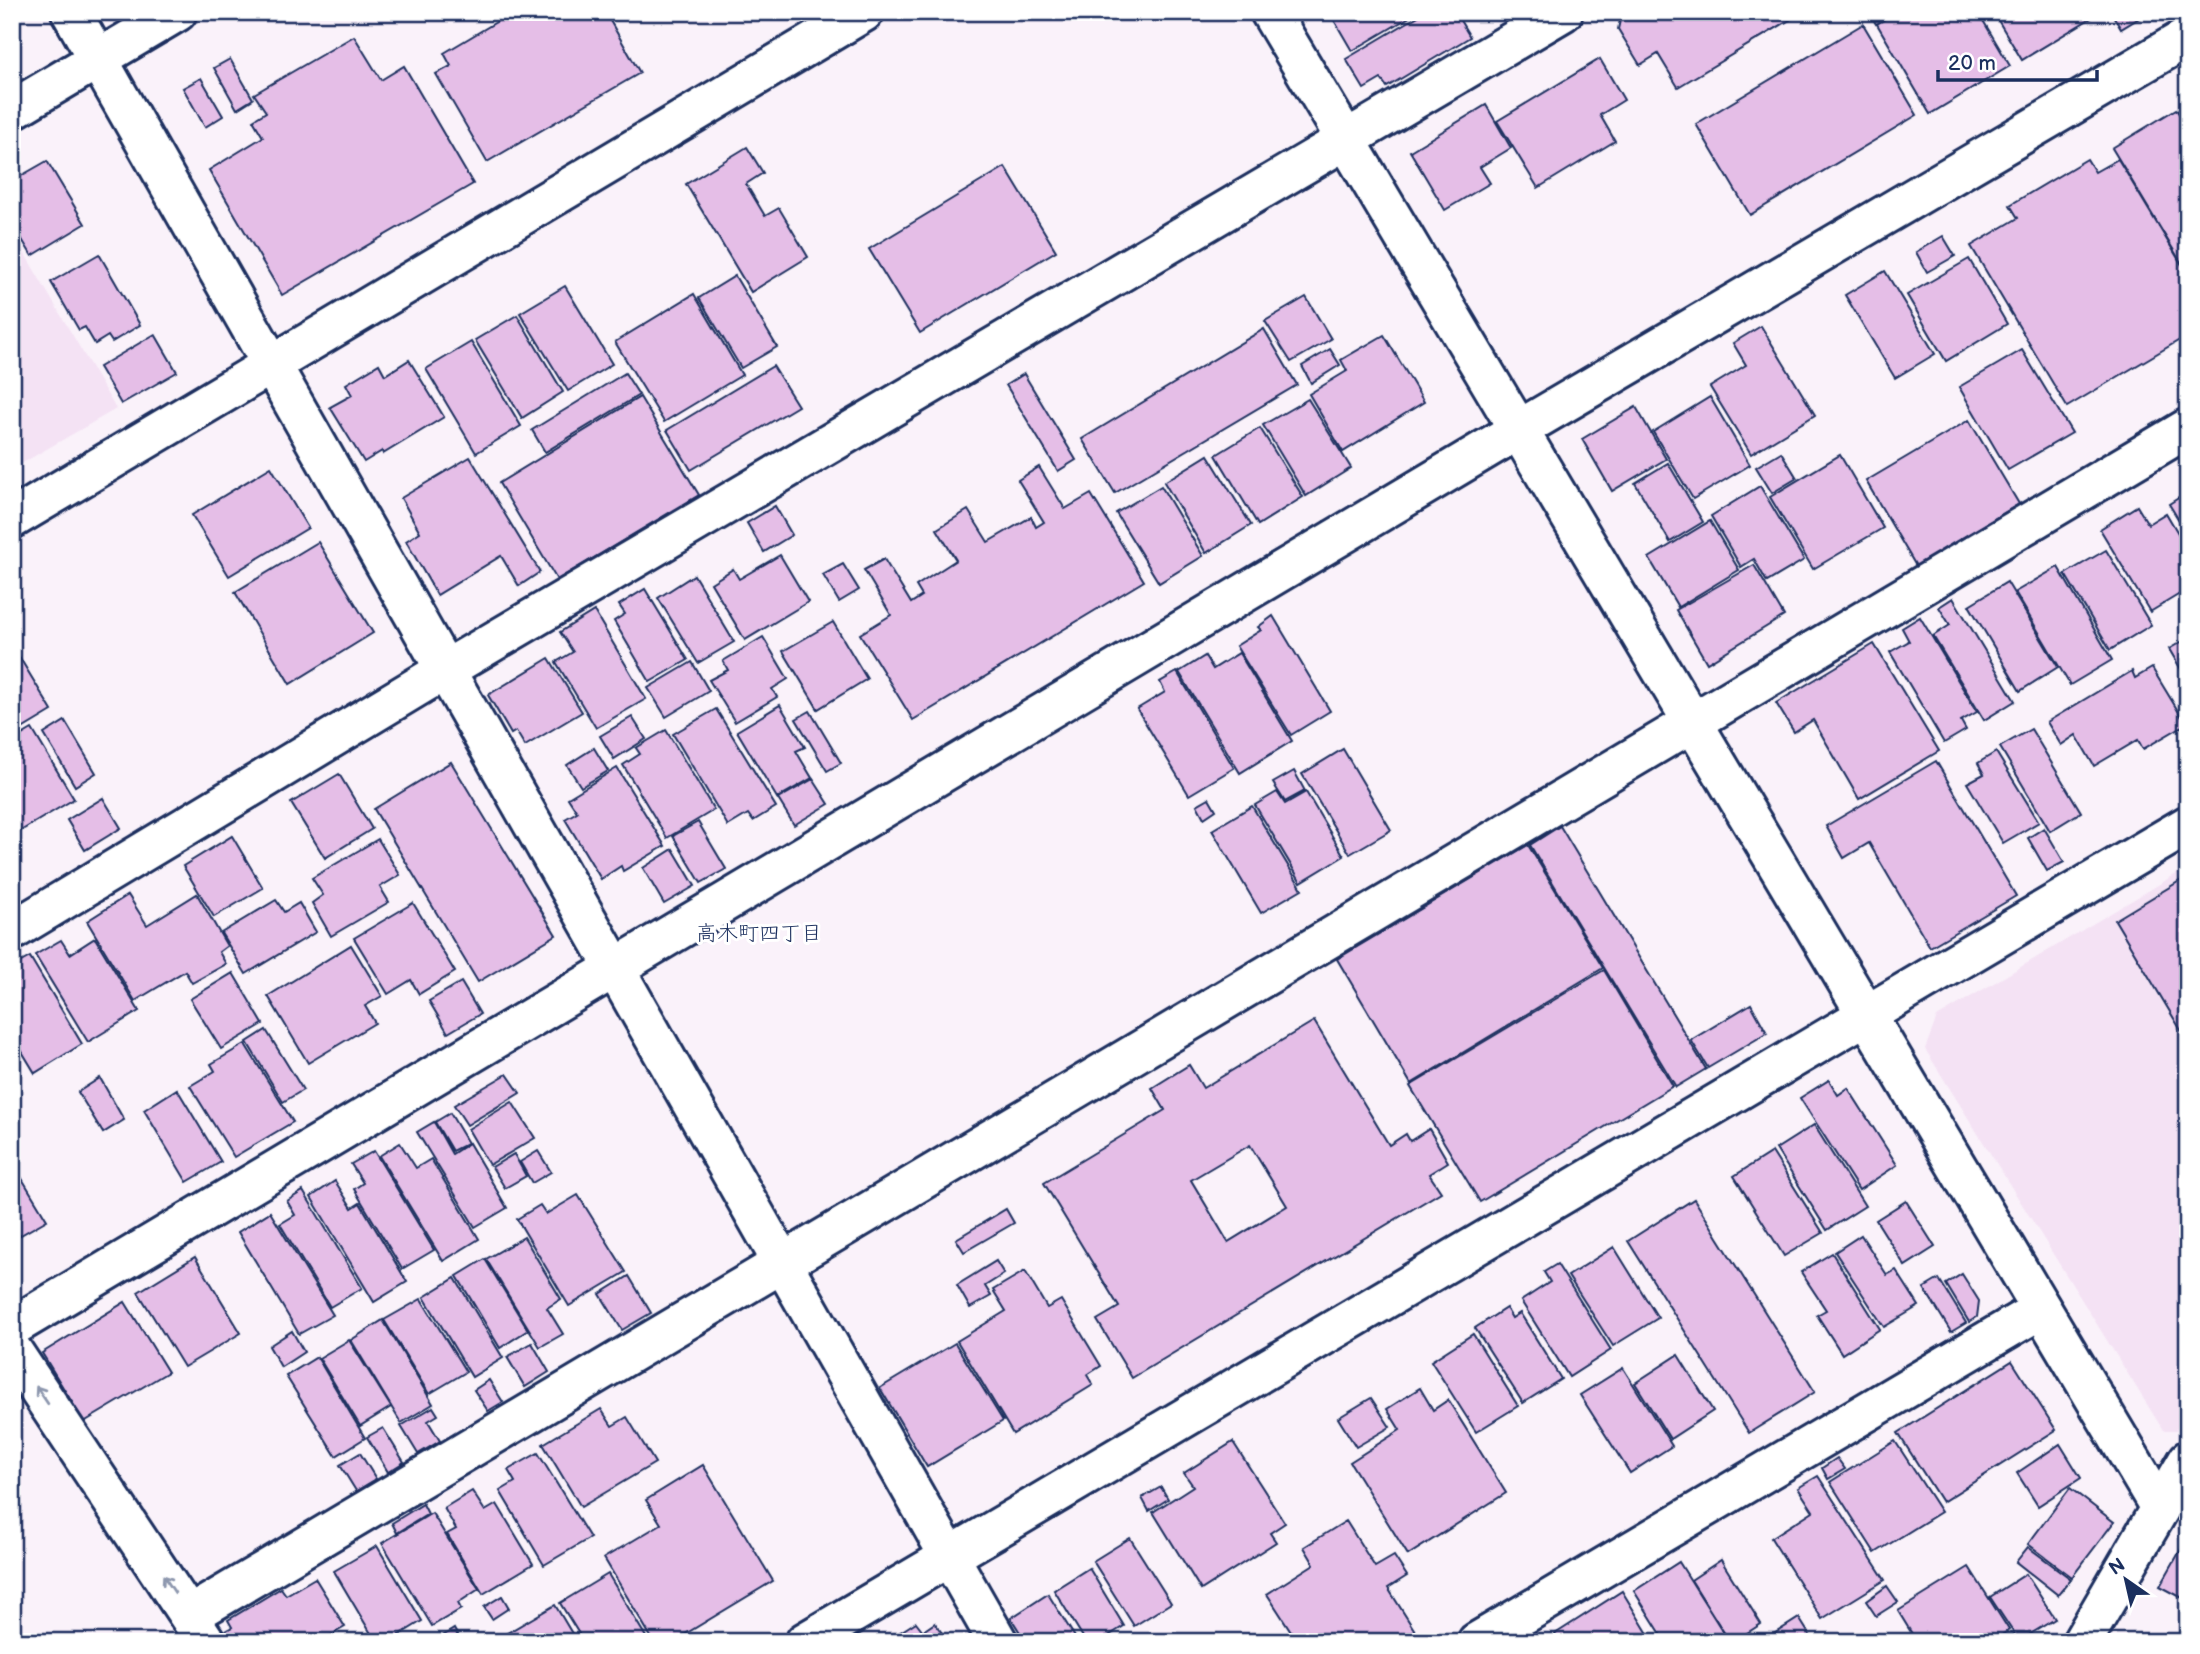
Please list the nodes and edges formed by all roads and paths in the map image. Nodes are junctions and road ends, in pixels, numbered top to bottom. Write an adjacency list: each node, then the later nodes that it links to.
1 (71, 12): 7 (street)
2 (177, 12): 7 (street)
3 (864, 12): 10 (street)
4 (1270, 12): 9 (street)
5 (1563, 12): 9 (street)
6 (2188, 37): 12 (street)
7 (98, 60): 8 (street); 10 (street)
8 (12, 110)
9 (1346, 141): 12 (street); 14 (street)
10 (270, 364): 13 (street); 14 (street)
11 (2188, 428): 15 (street)
12 (1518, 430): 15 (street); 18 (street)
13 (12, 519)
14 (445, 670): 17 (street); 18 (street)
15 (1692, 723): 19 (street); 20 (street)
16 (2188, 825): 19 (street)
17 (12, 931)
18 (615, 968): 20 (street); 22 (street)
19 (1866, 1016): 21 (street); 26 (street)
20 (783, 1264): 26 (street); 27 (street)
21 (2041, 1309): 25 (street); 30 (street)
22 (12, 1327)
23 (12, 1350): 27 (street, one-way to 23)
24 (2188, 1460): 25 (street)
25 (2160, 1508): 31 (street)
26 (949, 1557): 28 (street); 29 (street)
27 (198, 1629)
28 (805, 1642)
29 (998, 1642)
30 (1477, 1642)
31 (2082, 1642)

